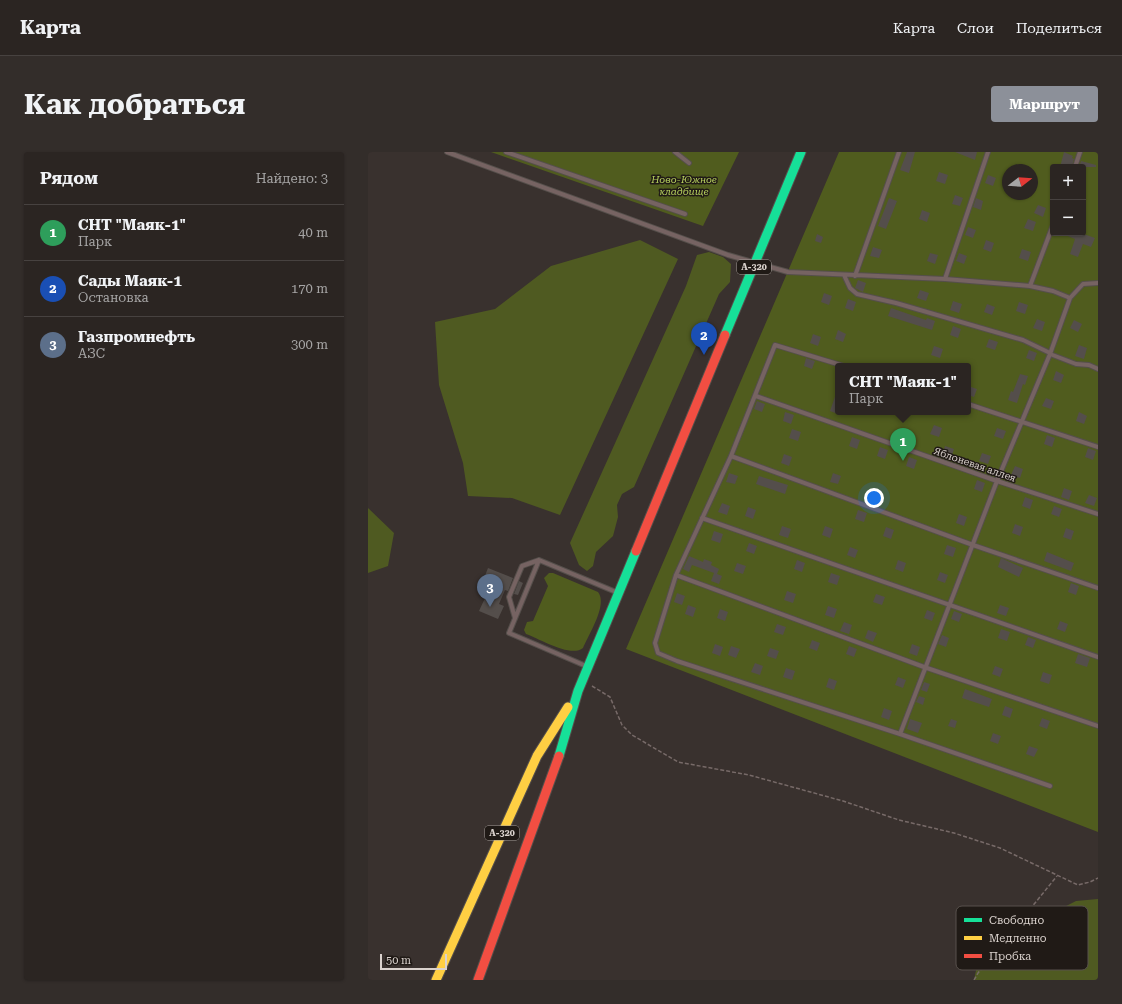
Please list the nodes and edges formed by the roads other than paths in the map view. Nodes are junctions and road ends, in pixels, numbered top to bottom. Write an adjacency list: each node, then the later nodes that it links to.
1 (447, 152): 12 (lane)
2 (506, 152): 10 (lane)
3 (675, 152): 8 (lane)
4 (801, 152): 12 (highway, А-320)
5 (899, 152): 14 (lane)
6 (988, 152): 15 (lane)
7 (1080, 152): 9 (lane)
8 (689, 163)
9 (1076, 164)
10 (685, 214)
11 (1050, 233): 17 (lane)
12 (756, 264): 13 (lane); 34 (highway, А-320)
13 (844, 275): 14 (lane); 19 (lane)
14 (855, 276): 15 (lane)
15 (944, 279): 17 (lane)
16 (1098, 283): 18 (lane)
17 (1030, 286): 18 (lane)
18 (1070, 298): 19 (lane)
19 (1050, 353): 21 (lane); 24 (lane)
20 (835, 363): 22 (lane)
21 (1098, 369)
22 (756, 396): 26 (lane); 27 (lane, Яблоневая аллея)
23 (971, 405): 24 (lane)
24 (1022, 421): 25 (lane); 27 (lane)
25 (1098, 448)
26 (732, 456): 29 (lane); 30 (lane)
27 (997, 481): 28 (lane, Яблоневая аллея); 30 (lane)
28 (1098, 514)
29 (702, 518): 32 (lane); 35 (lane)
30 (973, 545): 33 (lane); 35 (lane)
31 (539, 560): 34 (lane); 36 (lane); 36 (lane)
32 (676, 575): 39 (lane); 42 (lane)
33 (1098, 588)
34 (619, 593): 38 (highway, А-320)
35 (948, 606): 37 (lane); 39 (lane)
36 (515, 619): 38 (lane)
37 (1098, 657)
38 (588, 667): 40 (highway, А-320)
39 (924, 667): 41 (lane); 42 (lane)
40 (578, 691): 44 (highway, А-320); 45 (highway, А-320)
41 (1098, 726)
42 (900, 734): 43 (lane)
43 (1050, 786)
44 (436, 980)
45 (478, 980)

